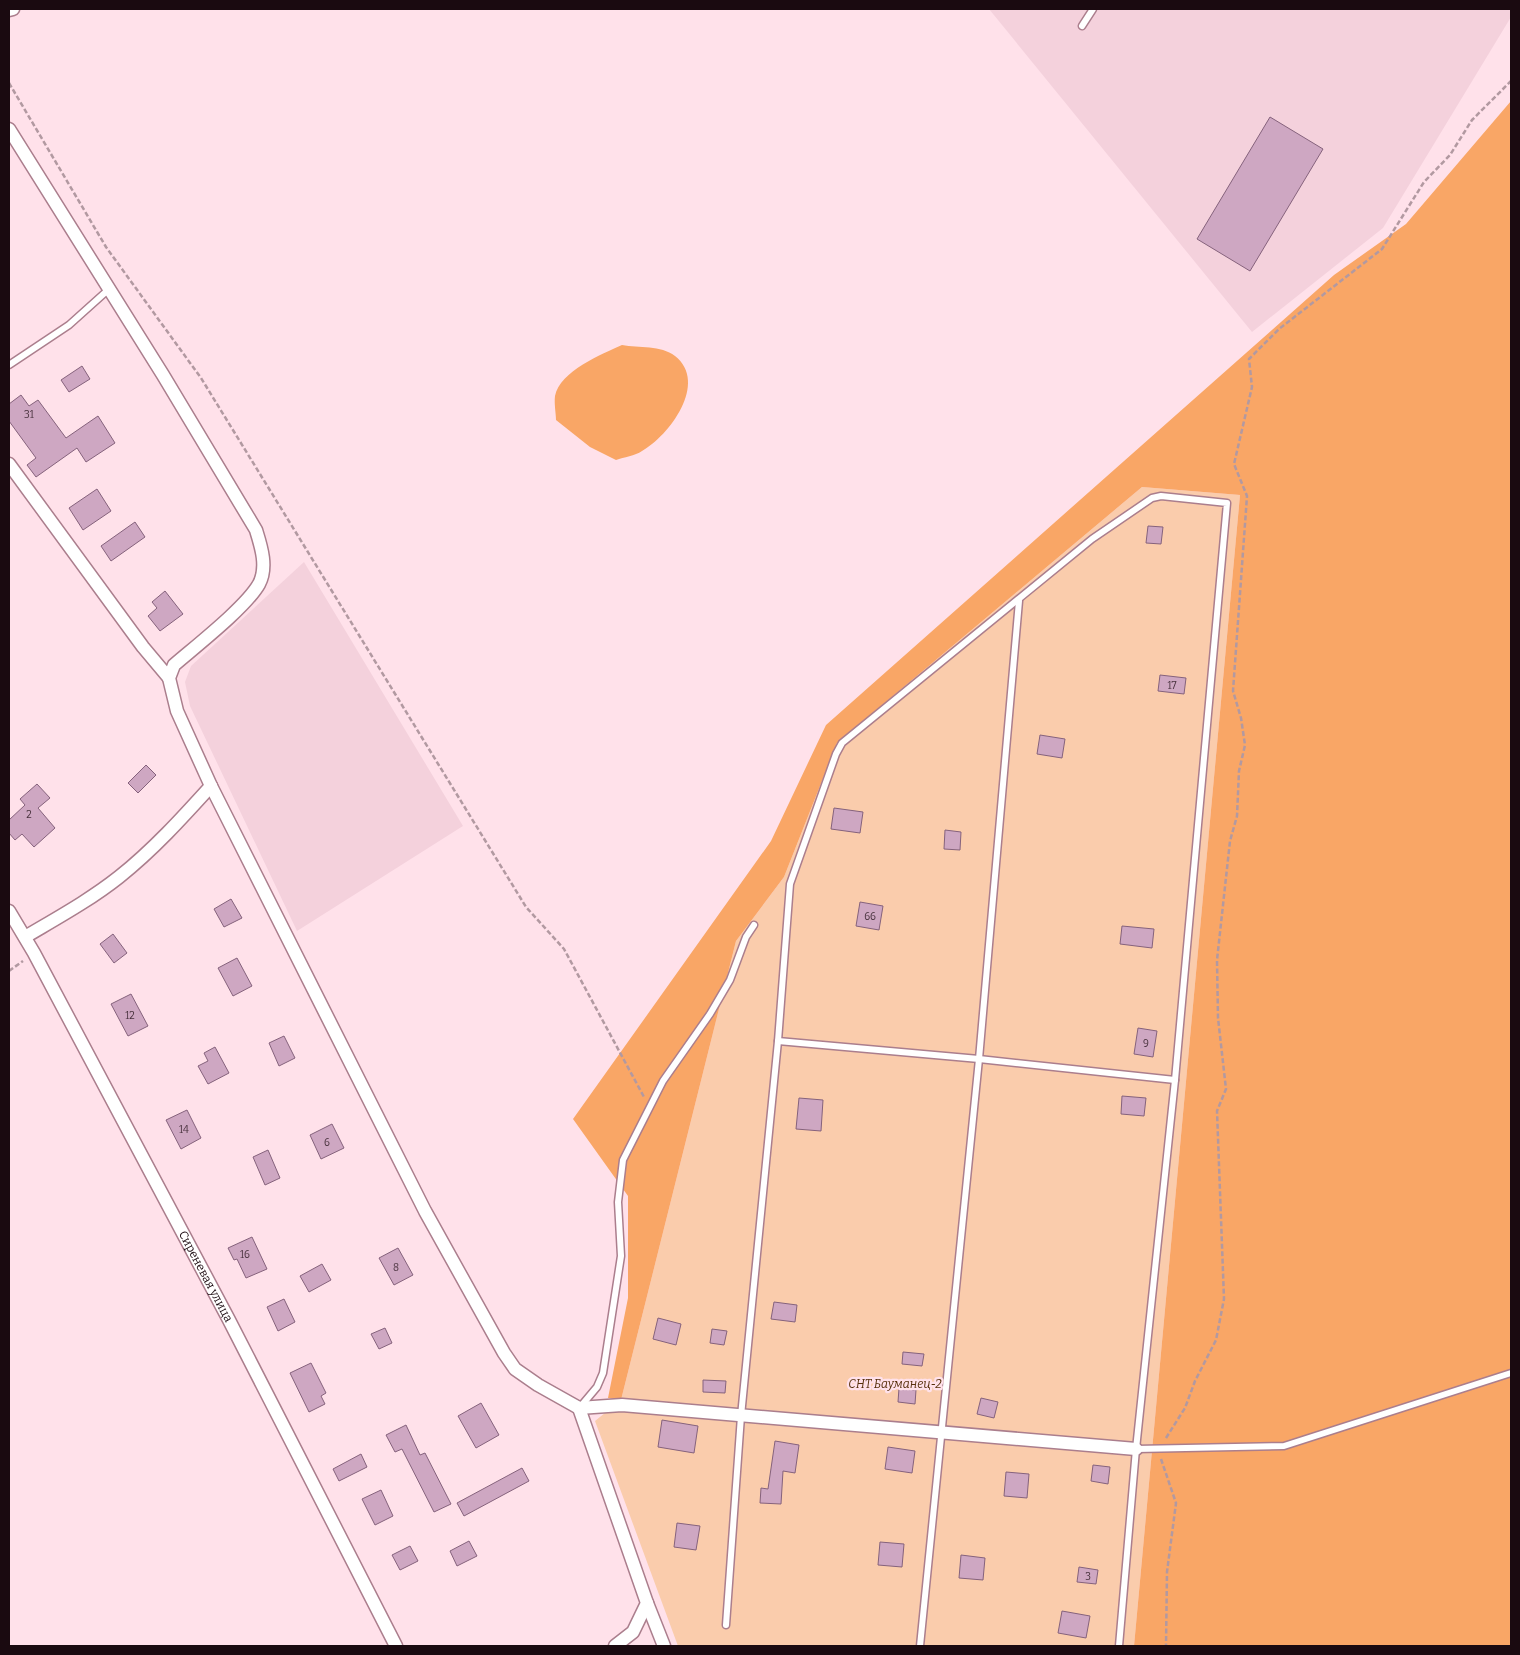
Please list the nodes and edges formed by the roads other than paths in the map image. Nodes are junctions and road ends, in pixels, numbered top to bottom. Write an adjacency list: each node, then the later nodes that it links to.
1 (13, 9): 3 (street)
2 (1093, 9): 4 (lane)
3 (9, 10)
4 (1082, 26)
5 (9, 129): 6 (street)
6 (108, 290): 7 (lane); 10 (street)
7 (9, 365)
8 (9, 464): 10 (street)
9 (1019, 601): 15 (lane); 16 (lane); 17 (lane)
10 (169, 678): 11 (street)
11 (212, 786): 14 (street); 19 (street)
12 (9, 912): 14 (street, Сиреневая улица)
13 (754, 925): 19 (lane)
14 (25, 937): 25 (street, Сиреневая улица)
15 (778, 1040): 16 (lane); 20 (lane)
16 (979, 1058): 17 (lane); 21 (lane)
17 (1174, 1080): 22 (lane)
18 (1511, 1373): 22 (lane)
19 (579, 1408): 20 (street); 23 (street)
20 (741, 1416): 21 (street); 24 (lane)
21 (942, 1433): 22 (street); 28 (lane)
22 (1136, 1449): 29 (lane)
23 (648, 1603): 26 (street); 27 (street)
24 (726, 1625)
25 (396, 1646)
26 (615, 1646)
27 (664, 1646)
28 (920, 1646)
29 (1118, 1646)

